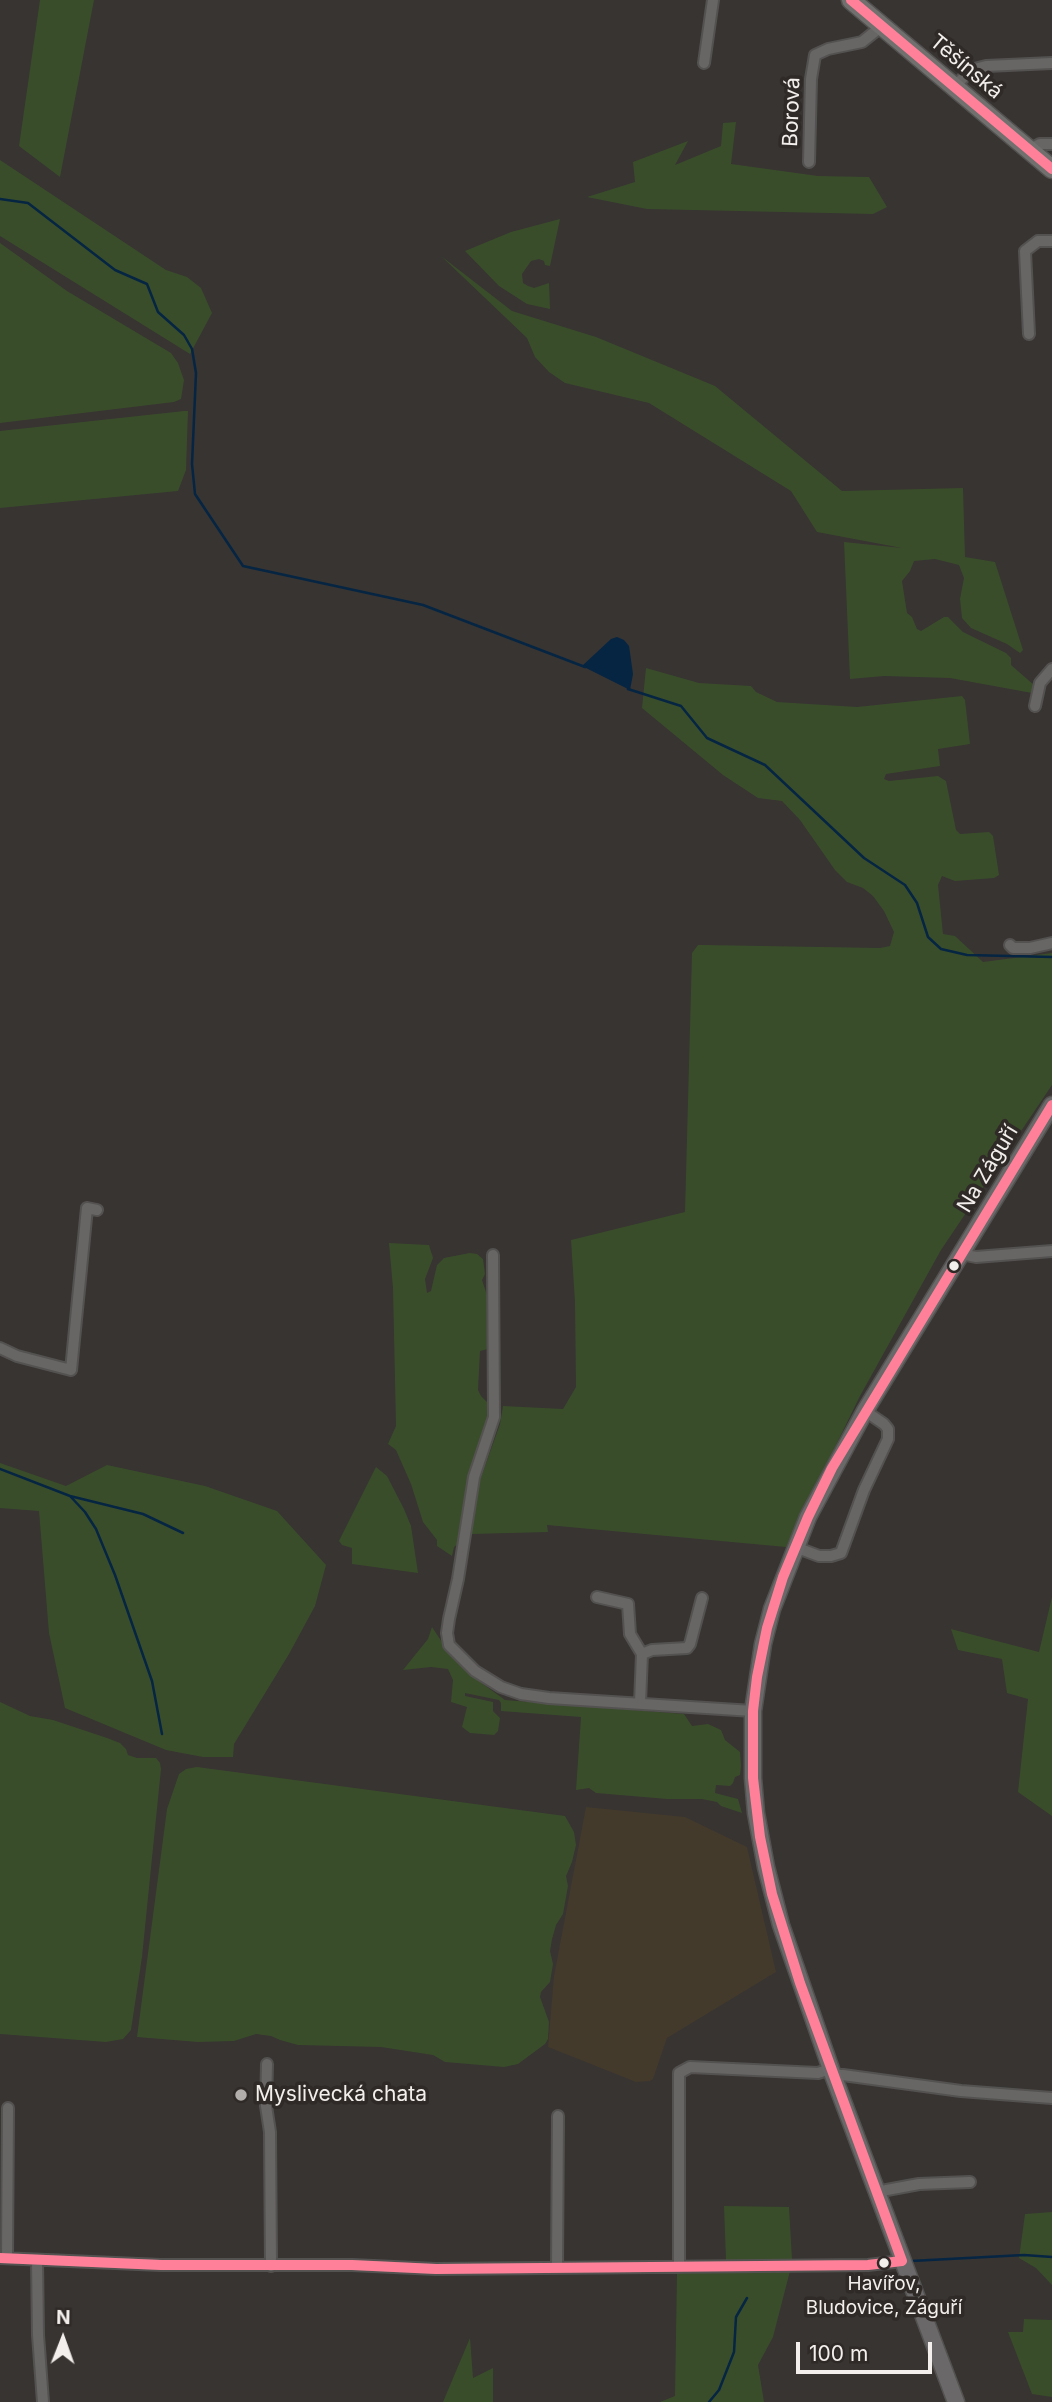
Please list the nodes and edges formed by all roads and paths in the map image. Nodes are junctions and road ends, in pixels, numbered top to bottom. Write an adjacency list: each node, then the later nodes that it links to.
1 (713, 0): 4 (street)
2 (851, 0): 3 (main road, Těšínská)
3 (882, 26): 6 (main road, Těšínská); 9 (street, Borová)
4 (704, 63)
5 (1052, 63): 6 (street)
6 (954, 88): 8 (main road, Těšínská)
7 (1052, 144): 8 (street)
8 (1029, 150): 10 (main road, Těšínská)
9 (809, 162)
10 (1052, 169)
11 (1052, 241): 12 (street)
12 (1029, 334)
13 (1052, 669): 14 (street)
14 (1035, 706)
15 (1052, 932): 16 (street)
16 (1052, 943): 17 (street)
17 (1010, 945)
18 (1052, 1105): 21 (street, Na Záguří)
19 (88, 1208): 23 (street)
20 (1052, 1251): 21 (street)
21 (961, 1254): 24 (street, Na Záguří)
22 (493, 1255): 29 (street)
23 (0, 1348)
24 (865, 1411): 25 (street, Na Záguří); 25 (street)
25 (794, 1547): 30 (street, Na Záguří)
26 (597, 1597): 28 (street)
27 (702, 1598): 28 (street)
28 (642, 1654): 29 (street)
29 (640, 1703): 30 (street)
30 (753, 1711): 32 (street, Na Záguří)
31 (267, 2064): 41 (street)
32 (832, 2072): 33 (street); 37 (street, Na Záguří); 42 (street)
33 (1052, 2098)
34 (8, 2108): 38 (street)
35 (558, 2116): 43 (street)
36 (970, 2182): 37 (street)
37 (876, 2192): 40 (street, Na Záguří)
38 (3, 2258): 39 (street)
39 (37, 2260): 41 (street); 44 (street)
40 (902, 2260): 42 (street); 45 (street, Na Záguří)
41 (271, 2266): 43 (street)
42 (679, 2267): 43 (street)
43 (557, 2268)
44 (43, 2402)
45 (956, 2402)

